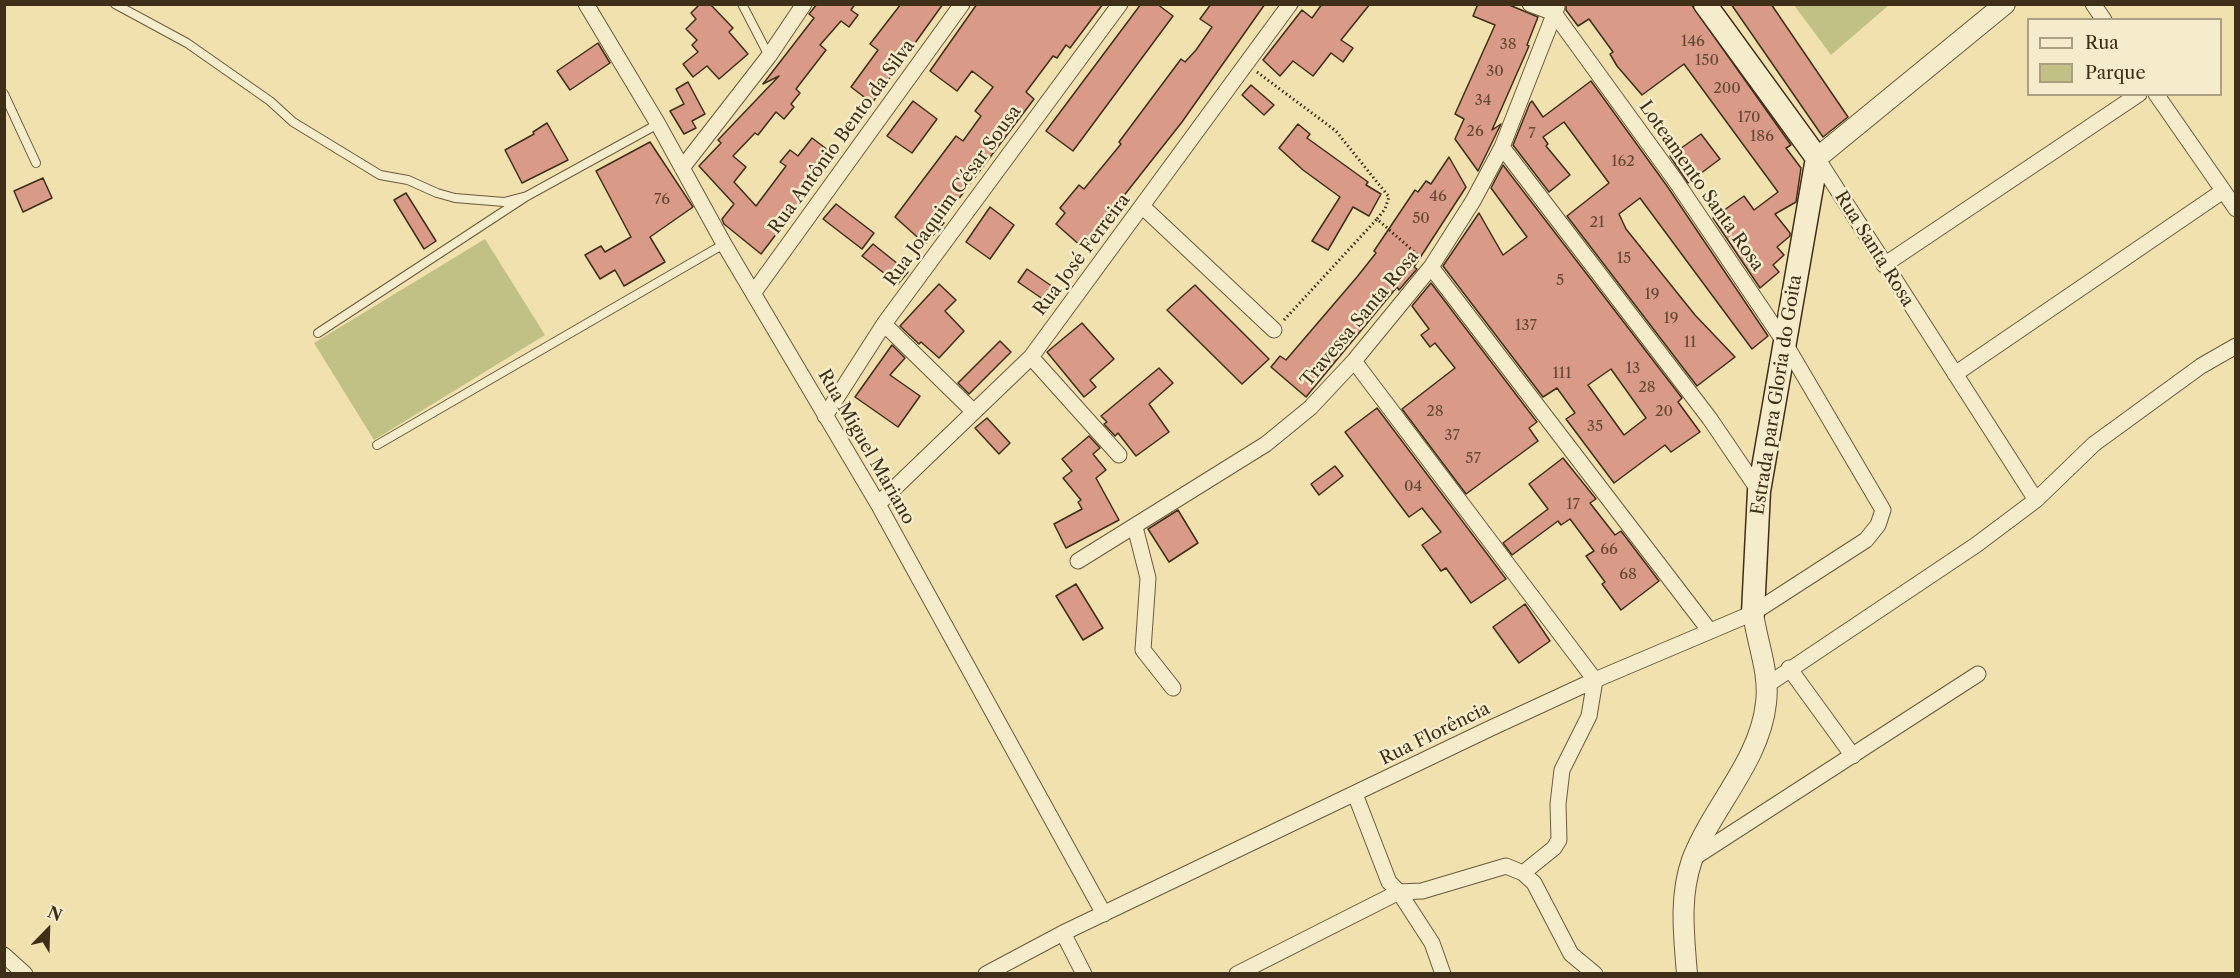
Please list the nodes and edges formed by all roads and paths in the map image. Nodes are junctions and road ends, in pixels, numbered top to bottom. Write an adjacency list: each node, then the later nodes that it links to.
1 (115, 4): 25 (lane)
2 (586, 4): 19 (street, Rua Miguel Mariano)
3 (742, 4): 14 (lane)
4 (804, 4): 14 (street)
5 (962, 4): 32 (street, Rua Antônio Bento da Silva)
6 (1120, 4): 33 (street, Rua Joaquim César Sousa)
7 (1290, 4): 15 (street, Rua José Ferreira)
8 (1530, 4): 12 (street)
9 (1705, 4): 21 (main road, Rua Santa Rosa)
10 (2006, 4): 21 (street)
11 (2093, 4): 13 (street)
12 (1556, 9): 20 (street, Travessa Santa Rosa); 36 (street, Loteamento Santa Rosa)
13 (2103, 18)
14 (769, 56): 23 (street)
15 (1246, 64): 26 (street, Rua José Ferreira); 28 (path)
16 (4, 94): 22 (lane)
17 (2136, 96): 30 (street)
18 (2157, 96): 24 (street)
19 (658, 124): 23 (street, Rua Miguel Mariano); 25 (lane)
20 (1502, 147): 31 (street, Travessa Santa Rosa); 45 (street)
21 (1817, 158): 30 (street, Rua Santa Rosa); 36 (main road, Estrada para Gloria do Goita)
22 (36, 163)
23 (682, 168): 29 (street, Rua Miguel Mariano)
24 (2223, 191): 27 (street); 40 (street)
25 (527, 196): 35 (lane)
26 (1143, 207): 34 (street); 38 (street, Rua José Ferreira)
27 (2235, 209)
28 (1377, 219): 31 (path); 34 (path)
29 (724, 244): 32 (street, Rua Miguel Mariano); 43 (lane)
30 (1884, 265): 40 (street, Rua Santa Rosa)
31 (1431, 267): 39 (street, Travessa Santa Rosa); 52 (street)
32 (754, 292): 42 (street, Rua Miguel Mariano)
33 (884, 324): 41 (street); 42 (street, Rua Joaquim César Sousa)
34 (1274, 330)
35 (318, 333)
36 (1783, 340): 45 (main road, Estrada para Gloria do Goita); 48 (street, Loteamento Santa Rosa)
37 (2235, 346): 46 (street)
38 (1031, 357): 41 (street, Rua José Ferreira); 44 (street)
39 (1354, 361): 49 (street, Travessa Santa Rosa); 55 (street)
40 (1955, 374): 46 (street, Rua Santa Rosa)
41 (974, 412): 47 (street, Rua José Ferreira)
42 (825, 416): 47 (street, Rua Miguel Mariano)
43 (377, 445)
44 (1119, 455)
45 (1759, 491): 51 (main road, Estrada para Gloria do Goita)
46 (2036, 500): 53 (street)
47 (878, 504): 63 (street, Rua Miguel Mariano)
48 (1883, 510): 51 (street, Rua Florência)
49 (1135, 527): 50 (street, Travessa Santa Rosa); 57 (street)
50 (1078, 561)
51 (1753, 613): 52 (street, Rua Florência); 56 (street, Estrada para Gloria do Goita)
52 (1709, 630): 55 (street, Rua Florência)
53 (1789, 668): 56 (street); 58 (street)
54 (1978, 674): 58 (street)
55 (1595, 680): 59 (street, Rua Florência); 61 (street)
56 (1767, 685): 60 (street, Estrada para Gloria do Goita)
57 (1173, 688)
58 (1853, 756): 60 (street)
59 (1355, 794): 62 (street); 63 (street, Rua Florência)
60 (1692, 859): 72 (street, Estrada para Gloria do Goita)
61 (1523, 873): 62 (street); 71 (street)
62 (1399, 892): 69 (street); 70 (street)
63 (1104, 914): 64 (street, Rua Florência)
64 (1063, 933): 67 (street, Rua Florência); 68 (street)
65 (4, 955): 66 (street)
66 (25, 974)
67 (986, 974)
68 (1084, 974)
69 (1238, 974)
70 (1443, 974)
71 (1595, 974)
72 (1687, 974)

